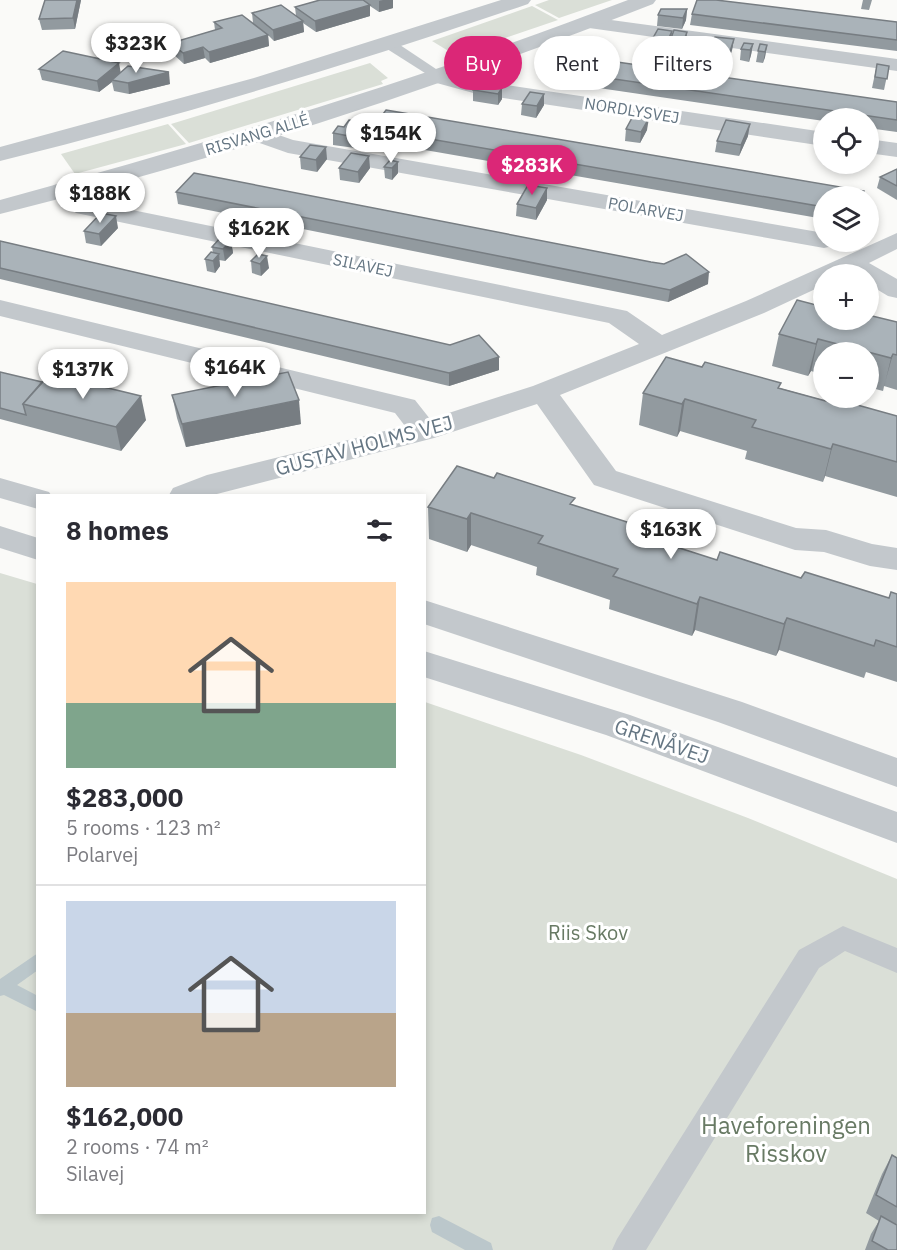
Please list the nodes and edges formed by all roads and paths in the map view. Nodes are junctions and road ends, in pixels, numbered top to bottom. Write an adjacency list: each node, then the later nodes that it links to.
1 (521, 0): 4 (street)
2 (646, 0): 3 (street, RISVANG ALLÉ)
3 (589, 23): 5 (street); 6 (street, RISVANG ALLÉ)
4 (389, 44): 6 (lane); 11 (street)
5 (897, 64)
6 (441, 77): 7 (street, RISVANG ALLÉ); 8 (street, NORDLYSVEJ)
7 (256, 134): 12 (street, RISVANG ALLÉ); 14 (street, POLARVEJ)
8 (813, 137)
9 (879, 148): 10 (street)
10 (897, 150)
11 (0, 154)
12 (62, 190): 13 (street, RISVANG ALLÉ); 22 (street, SILAVEJ)
13 (1, 204)
14 (813, 239)
15 (897, 240): 17 (street, GUSTAV HOLMS VEJ)
16 (846, 252): 17 (street, POLARVEJ)
17 (858, 258): 18 (street, GUSTAV HOLMS VEJ); 20 (street)
18 (846, 264)
19 (813, 280): 22 (street, GUSTAV HOLMS VEJ)
20 (897, 290)
21 (0, 308): 24 (street)
22 (661, 346): 23 (street, GUSTAV HOLMS VEJ)
23 (543, 392): 24 (street, GUSTAV HOLMS VEJ); 30 (street)
24 (424, 431): 26 (street, GUSTAV HOLMS VEJ)
25 (0, 488): 27 (street)
26 (187, 494)
27 (36, 498)
28 (0, 537): 29 (street)
29 (36, 548)
30 (897, 559)
31 (426, 613): 33 (street)
32 (426, 665): 34 (street, GRENÅVEJ)
33 (897, 773)
34 (897, 828)
35 (897, 961): 36 (lane)
36 (628, 1250)

